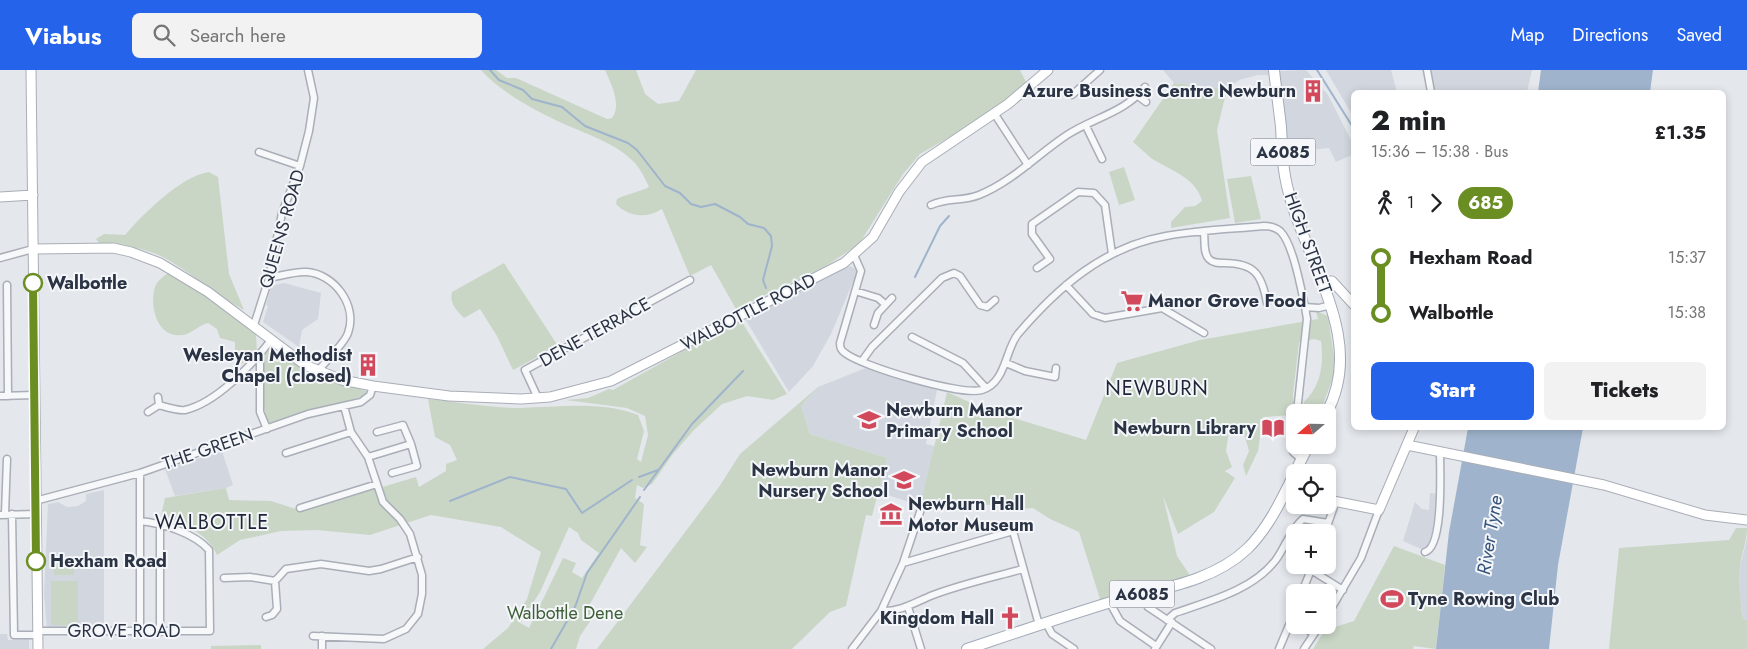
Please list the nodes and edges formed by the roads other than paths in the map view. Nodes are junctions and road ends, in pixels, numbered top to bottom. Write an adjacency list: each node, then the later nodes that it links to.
1 (31, 70): 18 (street)
2 (308, 70): 17 (street, QUEENS ROAD)
3 (1048, 70): 12 (street, WALBOTTLE ROAD)
4 (1100, 70): 9 (street)
5 (1274, 70): 29 (main road, HIGH STREET / A6085)
6 (1427, 70): 8 (street)
7 (1145, 87): 10 (street)
8 (1431, 90)
9 (1072, 95)
10 (1138, 96): 11 (street); 13 (street)
11 (1146, 102)
12 (994, 113): 16 (street); 24 (street, WALBOTTLE ROAD)
13 (1086, 126): 15 (street); 16 (street)
14 (258, 152): 17 (street)
15 (1102, 159)
16 (1028, 165): 20 (street)
17 (300, 166): 27 (street, QUEENS ROAD)
18 (33, 195): 19 (street); 22 (street)
19 (0, 196)
20 (931, 205)
21 (1204, 232): 23 (street); 37 (street); 39 (street)
22 (33, 249): 25 (street); 41 (street); 52 (street)
23 (1112, 254): 26 (street); 31 (street)
24 (854, 255): 32 (street); 55 (street, WALBOTTLE ROAD)
25 (0, 258)
26 (1037, 268)
27 (269, 278): 41 (street, QUEENS ROAD); 49 (street)
28 (690, 280): 55 (street, DENE TERRACE)
29 (1323, 281): 35 (street); 38 (main road, HIGH STREET / A6085)
30 (7, 284): 54 (street)
31 (1066, 285): 42 (street); 47 (street)
32 (855, 291): 36 (street); 46 (street)
33 (892, 298): 36 (street)
34 (995, 300): 46 (street)
35 (1351, 302)
36 (885, 304): 40 (street)
37 (1267, 304)
38 (1331, 305): 39 (street); 57 (main road, HIGH STREET / A6085)
39 (1305, 307): 56 (street)
40 (874, 324)
41 (254, 325): 44 (street)
42 (1204, 333)
43 (912, 337): 51 (street)
44 (271, 340): 45 (street); 49 (street)
45 (260, 355): 59 (street); 60 (street)
46 (862, 361): 51 (street)
47 (1006, 363): 48 (street); 51 (street)
48 (1056, 368)
49 (317, 372): 50 (street, WALBOTTLE ROAD)
50 (373, 386): 55 (street, WALBOTTLE ROAD); 58 (street, THE GREEN)
51 (986, 388)
52 (34, 395): 54 (street); 79 (street)
53 (0, 396): 54 (street)
54 (8, 396)
55 (537, 396)
56 (1298, 404)
57 (1331, 404)
58 (344, 406): 60 (street, THE GREEN); 63 (street)
59 (148, 412)
60 (267, 429): 75 (street, THE GREEN)
61 (379, 429): 64 (street)
62 (1413, 430): 65 (street)
63 (352, 432): 67 (street); 70 (street)
64 (411, 444): 70 (street); 76 (street)
65 (1407, 446): 66 (street); 83 (street)
66 (1440, 452): 87 (street); 93 (street)
67 (286, 453)
68 (1295, 454): 72 (street)
69 (1304, 454): 72 (main road, A6085)
70 (368, 457): 77 (street)
71 (7, 459): 74 (street)
72 (1301, 459): 78 (main road, A6085)
73 (0, 468): 74 (street)
74 (8, 468): 84 (street)
75 (140, 473): 79 (street, THE GREEN); 88 (street)
76 (392, 473)
77 (377, 484): 82 (street); 94 (street)
78 (1284, 492): 101 (main road, A6085)
79 (35, 501): 85 (street)
80 (1336, 501): 83 (street)
81 (922, 506): 95 (street)
82 (300, 508)
83 (1379, 510): 100 (street)
84 (6, 514): 85 (street); 111 (street, GROVE ROAD)
85 (36, 514): 111 (street)
86 (1330, 514): 89 (street)
87 (1747, 520)
88 (140, 521): 90 (street); 109 (street)
89 (1328, 523): 91 (street)
90 (160, 524): 110 (street); 110 (street, GROVE ROAD)
91 (1300, 524)
92 (1286, 546): 107 (street)
93 (1425, 552)
94 (418, 557): 99 (street); 115 (street)
95 (904, 563): 96 (street); 105 (street)
96 (1024, 569): 104 (street); 108 (street)
97 (1321, 574): 100 (street)
98 (224, 578): 99 (street)
99 (275, 581): 106 (street)
100 (1342, 590): 102 (street)
101 (1141, 594): 103 (main road, A6085); 107 (street)
102 (1336, 600)
103 (1110, 603): 108 (main road, A6085); 117 (street)
104 (908, 607): 105 (street); 121 (street)
105 (881, 611): 120 (street)
106 (266, 617)
107 (1169, 621): 117 (street); 125 (street)
108 (1043, 624): 116 (main road, A6085); 123 (street)
109 (140, 632): 110 (street, GROVE ROAD); 111 (street, GROVE ROAD)
110 (160, 632)
111 (38, 633): 119 (street)
112 (1286, 634): 126 (street)
113 (1314, 634): 127 (street)
114 (312, 636): 115 (street)
115 (322, 636): 118 (street)
116 (991, 645): 122 (main road, A6085)
117 (1156, 647): 124 (street)
118 (322, 648)
119 (38, 649)
120 (852, 649)
121 (921, 649)
122 (966, 649)
123 (1074, 649)
124 (1164, 649)
125 (1210, 649)
126 (1279, 649)
127 (1304, 649)

